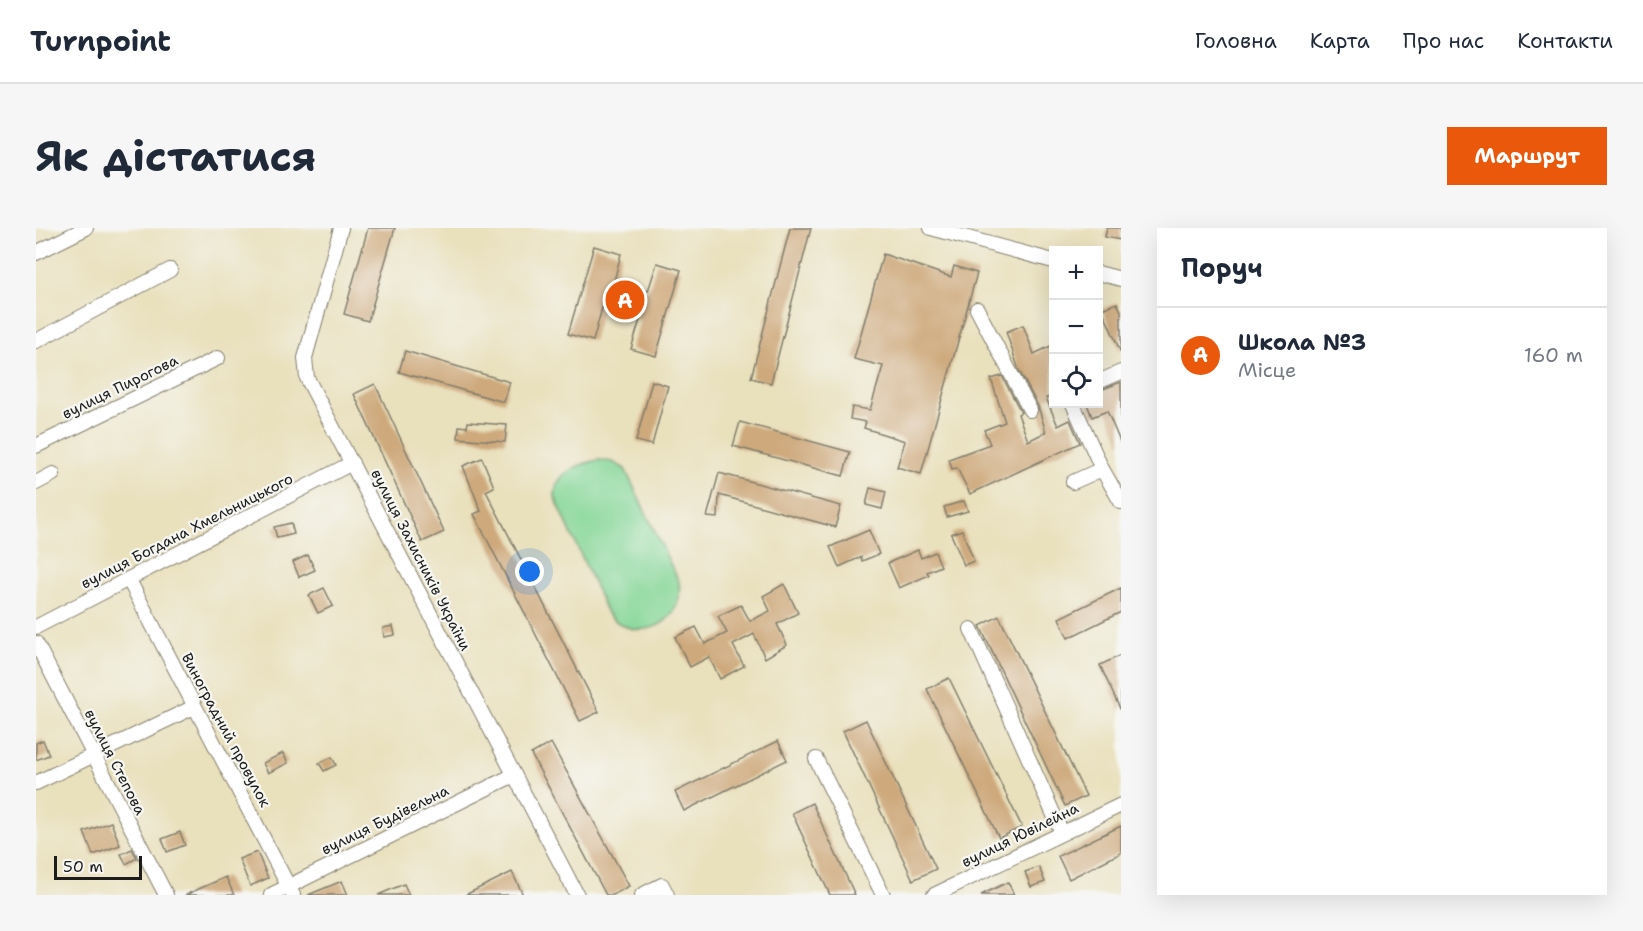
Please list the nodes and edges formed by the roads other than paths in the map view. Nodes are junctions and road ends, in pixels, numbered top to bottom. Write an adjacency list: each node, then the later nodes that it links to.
1 (86, 228): 4 (street)
2 (342, 228): 17 (street, вулиця Захисників України)
3 (931, 228): 5 (street)
4 (36, 253)
5 (1049, 260)
6 (170, 270): 10 (street)
7 (1103, 274): 8 (street)
8 (1121, 277)
9 (977, 309): 15 (street)
10 (36, 341)
11 (218, 357): 16 (street, вулиця Пирогова)
12 (1121, 372): 13 (street)
13 (1103, 380)
14 (1075, 408): 18 (street)
15 (1030, 410)
16 (36, 446)
17 (352, 463): 23 (street, вулиця Богдана Хмельницького); 30 (street, вулиця Захисників України)
18 (1102, 469): 20 (street); 22 (street)
19 (53, 474): 21 (street)
20 (1073, 482)
21 (36, 483)
22 (1121, 502)
23 (129, 580): 24 (street, вулиця Богдана Хмельницького); 27 (street, Виноградний провулок)
24 (36, 627)
25 (971, 629): 33 (street)
26 (36, 643): 28 (street, вулиця Степова)
27 (194, 707): 28 (street); 34 (street, Виноградний провулок)
28 (92, 754): 31 (street); 35 (street, вулиця Степова)
29 (816, 759): 40 (street)
30 (514, 775): 34 (street, вулиця Будівельна); 37 (street, вулиця Захисників України)
31 (36, 783)
32 (1121, 805): 33 (street, вулиця Ювілейна)
33 (1062, 833): 41 (street, вулиця Ювілейна)
34 (291, 891): 36 (street, вулиця Будівельна)
35 (166, 895)
36 (271, 895)
37 (577, 895)
38 (642, 895): 39 (street)
39 (667, 895)
40 (883, 895)
41 (934, 895)

